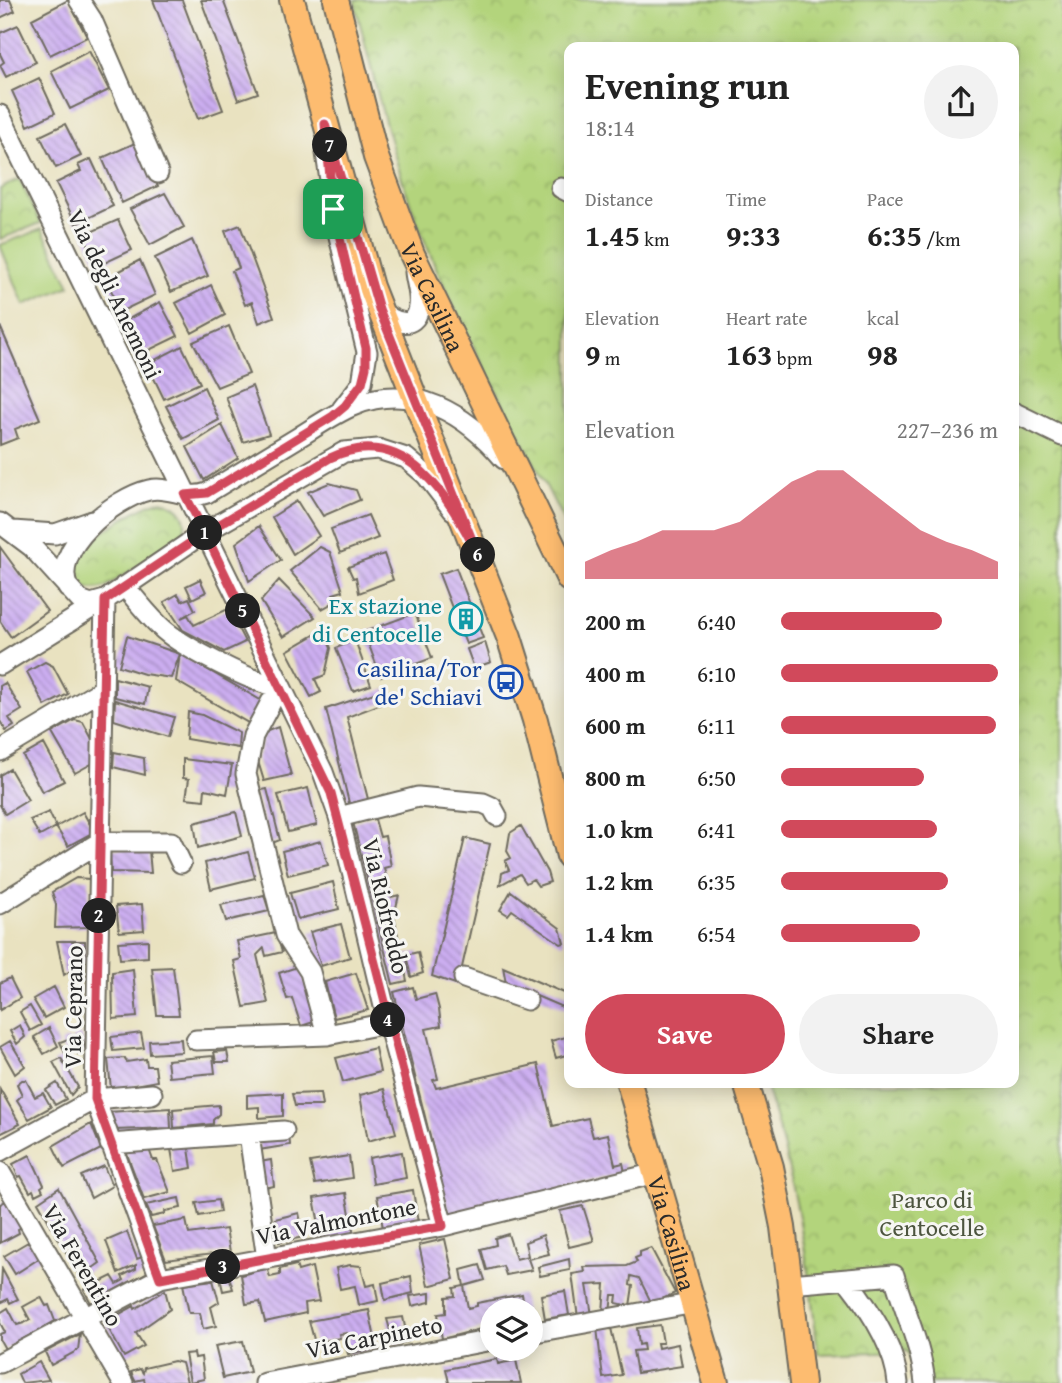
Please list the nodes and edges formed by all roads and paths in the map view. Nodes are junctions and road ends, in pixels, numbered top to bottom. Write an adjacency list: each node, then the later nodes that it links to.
1 (79, 0): 6 (street)
2 (292, 0): 5 (main road, Via Casilina)
3 (335, 0): 7 (main road, Via Casilina)
4 (0, 115): 14 (street, Via degli Anemoni)
5 (325, 124): 8 (main road, Via Casilina); 11 (street, Via Casilina)
6 (158, 173)
7 (412, 254): 8 (street); 13 (main road, Via Casilina)
8 (379, 309): 9 (main road, Via Casilina)
9 (415, 399): 11 (street); 13 (street); 18 (main road, Via Casilina)
10 (1019, 415): 12 (street)
11 (333, 416): 14 (street)
12 (1062, 436)
13 (523, 481): 19 (main road, Via Casilina)
14 (185, 495): 15 (street); 17 (street, Via degli Anemoni)
15 (102, 516): 16 (street); 20 (street)
16 (6, 527): 20 (street)
17 (205, 533): 18 (street); 21 (street); 24 (street, Via Riofreddo)
18 (479, 557): 29 (main road, Via Casilina)
19 (564, 568)
20 (65, 585): 22 (street)
21 (124, 586): 22 (street); 24 (street)
22 (105, 600): 23 (street); 25 (street, Via Ceprano)
23 (0, 665)
24 (279, 687): 28 (street, Via Riofreddo); 36 (street)
25 (102, 690): 26 (street); 30 (street, Via Ceprano)
26 (0, 751)
27 (497, 816): 28 (street)
28 (339, 817): 48 (street, Via Riofreddo)
29 (564, 837)
30 (100, 842): 31 (street); 32 (street); 41 (street, Via Ceprano)
31 (181, 863)
32 (0, 904)
33 (464, 978): 34 (street)
34 (527, 1000)
35 (377, 1026): 36 (street)
36 (327, 1035): 37 (street)
37 (195, 1040)
38 (630, 1088): 47 (main road, Via Casilina)
39 (747, 1088): 52 (main road)
40 (152, 1094): 41 (street)
41 (95, 1099): 44 (street, Via Ceprano); 45 (street)
42 (284, 1131): 43 (street)
43 (249, 1135): 44 (street); 49 (street)
44 (110, 1144): 50 (street, Via Ceprano)
45 (0, 1151)
46 (0, 1172): 54 (street, Via Ferentino)
47 (656, 1173): 48 (street, Via Valmontone); 53 (main road, Via Casilina)
48 (443, 1226): 49 (street, Via Valmontone)
49 (267, 1259): 50 (street, Via Valmontone)
50 (160, 1278): 54 (street, Via Valmontone)
51 (847, 1280): 52 (street); 57 (street); 60 (street)
52 (801, 1283): 64 (main road)
53 (695, 1303): 55 (street); 63 (main road, Via Casilina)
54 (85, 1318): 58 (street, Via Valmontone); 61 (street, Via Ferentino)
55 (543, 1331)
56 (480, 1343): 59 (street, Via Carpineto)
57 (922, 1354): 60 (street); 65 (street)
58 (0, 1363)
59 (358, 1374): 62 (street, Via Carpineto)
60 (897, 1375)
61 (123, 1383)
62 (265, 1383)
63 (716, 1383)
64 (802, 1383)
65 (925, 1383)

